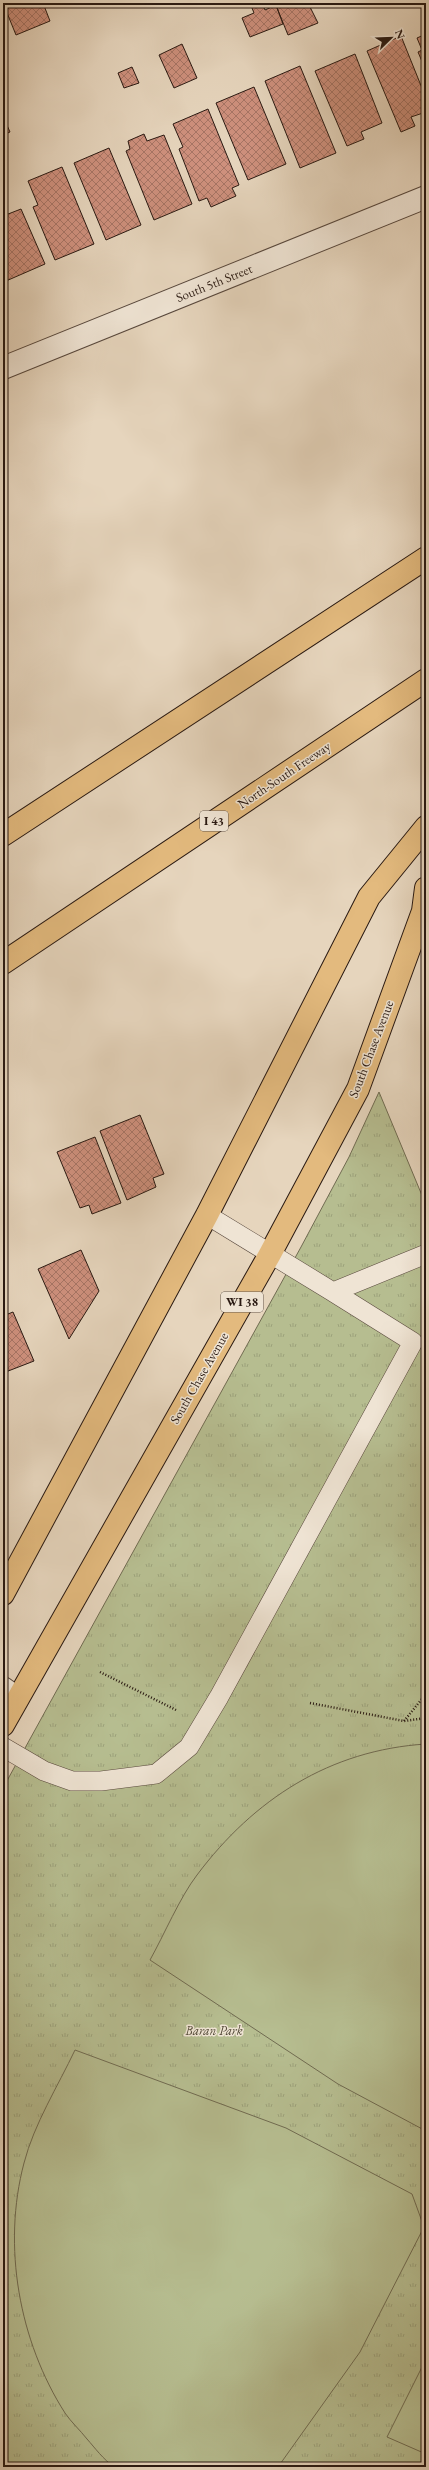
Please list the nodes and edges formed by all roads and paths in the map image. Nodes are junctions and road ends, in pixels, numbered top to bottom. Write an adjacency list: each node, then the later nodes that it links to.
1 (426, 197): 2 (street, South 5th Street)
2 (3, 368)
3 (426, 558): 6 (main road)
4 (426, 680): 8 (main road, North-South Freeway / I 43)
5 (426, 827): 9 (main road)
6 (3, 835)
7 (426, 888): 10 (main road, South Chase Avenue / WI 38)
8 (3, 963)
9 (207, 1215): 10 (lane); 13 (main road)
10 (270, 1254): 12 (lane); 15 (main road, South Chase Avenue / WI 38)
11 (426, 1254): 12 (lane)
12 (333, 1292): 20 (lane)
13 (3, 1594)
14 (100, 1672): 20 (path)
15 (10, 1693): 21 (main road, South Chase Avenue / WI 38)
16 (426, 1694): 19 (path)
17 (310, 1703): 19 (path)
18 (426, 1718): 19 (path)
19 (404, 1721)
20 (203, 1723): 22 (lane)
21 (3, 1725)
22 (3, 1748)

